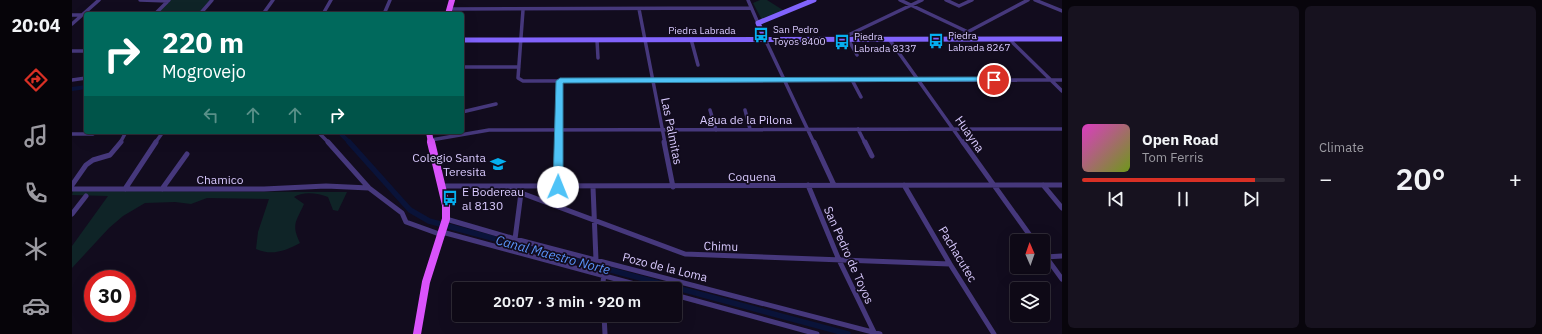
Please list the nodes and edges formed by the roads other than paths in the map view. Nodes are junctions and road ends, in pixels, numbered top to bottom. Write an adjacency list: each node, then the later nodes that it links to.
1 (99, 0): 22 (street)
2 (140, 0): 3 (street)
3 (169, 0): 23 (street)
4 (212, 0): 24 (street)
5 (273, 0): 25 (street)
6 (331, 0): 26 (street)
7 (390, 0): 27 (street)
8 (452, 0): 28 (main road)
9 (748, 0): 18 (street)
10 (814, 0): 31 (main road)
11 (900, 0): 17 (street)
12 (922, 0): 17 (street)
13 (946, 0): 14 (street)
14 (972, 0)
15 (1028, 0): 33 (street)
16 (1035, 0): 21 (street)
17 (911, 5): 33 (street); 36 (street)
18 (752, 8): 19 (street); 31 (street)
19 (639, 9): 20 (street); 45 (street, Las Palmitas)
20 (524, 10): 28 (street); 43 (street)
21 (1062, 11)
22 (87, 12)
23 (157, 12)
24 (202, 12)
25 (264, 12)
26 (324, 12)
27 (385, 12)
28 (449, 12)
29 (84, 15): 30 (street); 32 (street)
30 (72, 16)
31 (758, 23): 35 (main road)
32 (72, 24)
33 (968, 32): 39 (street)
34 (690, 39): 35 (main road, Piedra Labrada); 45 (main road, Piedra Labrada); 50 (street)
35 (765, 39): 36 (main road, Piedra Labrada); 54 (street)
36 (840, 39): 37 (main road, Piedra Labrada)
37 (848, 39): 38 (main road, Piedra Labrada); 48 (street)
38 (889, 39): 39 (main road, Piedra Labrada); 56 (street, Huayna)
39 (961, 39): 40 (main road, Piedra Labrada)
40 (1008, 39): 41 (main road, Piedra Labrada); 57 (street)
41 (1062, 39)
42 (464, 40): 43 (main road, Piedra Labrada)
43 (521, 40): 44 (main road, Piedra Labrada); 52 (street)
44 (597, 40): 45 (main road, Piedra Labrada); 49 (street)
45 (645, 40): 61 (street, Las Palmitas)
46 (72, 51): 47 (street)
47 (84, 51)
48 (857, 55)
49 (598, 58)
50 (698, 65)
51 (464, 67): 52 (street)
52 (519, 67): 60 (street)
53 (84, 78): 59 (street)
54 (785, 80): 55 (street); 61 (street); 69 (street)
55 (852, 80): 56 (street); 63 (street)
56 (919, 80): 57 (street); 71 (street, Huayna)
57 (1050, 80): 58 (street); 62 (street)
58 (1062, 80)
59 (73, 81)
60 (560, 81): 61 (street); 73 (street)
61 (653, 81): 74 (street, Las Palmitas)
62 (1062, 91)
63 (861, 97)
64 (496, 104): 67 (street)
65 (710, 110): 75 (street)
66 (745, 110): 68 (street)
67 (464, 112)
68 (750, 129): 69 (street, Agua de la Pilona); 75 (street, Agua de la Pilona)
69 (808, 129): 70 (street, Agua de la Pilona); 88 (street)
70 (858, 129): 71 (street, Agua de la Pilona); 86 (street)
71 (954, 129): 72 (street, Agua de la Pilona); 90 (street, Huayna)
72 (1062, 129)
73 (559, 130): 74 (street, Agua de la Pilona); 83 (street, Agua de la Pilona); 96 (street)
74 (662, 130): 75 (street, Agua de la Pilona); 98 (street, Las Palmitas)
75 (716, 130)
76 (72, 134): 77 (street)
77 (93, 134)
78 (125, 134): 87 (street)
79 (162, 134): 101 (street)
80 (320, 134): 99 (street)
81 (430, 134): 84 (main road)
82 (463, 134): 84 (street, Agua de la Pilona)
83 (464, 134)
84 (431, 140): 93 (main road)
85 (187, 154): 102 (street)
86 (872, 156)
87 (72, 185)
88 (834, 185): 89 (street, Coquena); 95 (street, Coquena)
89 (904, 185): 90 (street, Coquena); 118 (street, Pachacutec)
90 (994, 185): 91 (street, Coquena); 111 (street, Huayna)
91 (1043, 185): 92 (street, Coquena); 106 (street)
92 (1062, 185)
93 (442, 186): 94 (street, Coquena); 108 (main road)
94 (504, 186): 96 (street, Coquena); 103 (street, Chimu)
95 (808, 186): 98 (street, Coquena); 116 (street, San Pedro de Toyos)
96 (558, 187): 97 (street, Coquena)
97 (592, 187): 98 (street, Coquena); 109 (street)
98 (673, 187)
99 (369, 188): 102 (street, Chamico); 110 (street, Pozo de la Loma)
100 (72, 189): 101 (street, Chamico)
101 (125, 189): 102 (street, Chamico)
102 (162, 189)
103 (521, 193): 109 (street, Chimu); 112 (street)
104 (86, 196): 105 (street)
105 (74, 208): 107 (street)
106 (1062, 208)
107 (72, 214)
108 (446, 218): 110 (main road); 112 (street, Pozo de la Loma)
109 (594, 220): 115 (street); 116 (street, Chimu)
110 (442, 233): 119 (street, Pozo de la Loma); 126 (main road)
111 (1029, 234)
112 (515, 239): 115 (street, Pozo de la Loma)
113 (1050, 255): 114 (street)
114 (1062, 256)
115 (596, 260): 125 (street, Pozo de la Loma)
116 (839, 260): 118 (street, Chimu); 125 (street, San Pedro de Toyos)
117 (1050, 263): 120 (street)
118 (950, 264): 129 (street, Pachacutec)
119 (604, 275): 121 (street); 122 (street, Pozo de la Loma)
120 (1062, 279)
121 (603, 282)
122 (628, 282)
123 (682, 297): 128 (street, Pozo de la Loma)
124 (604, 322): 127 (street)
125 (877, 333)
126 (417, 334)
127 (605, 334)
128 (817, 334)
129 (994, 334)

